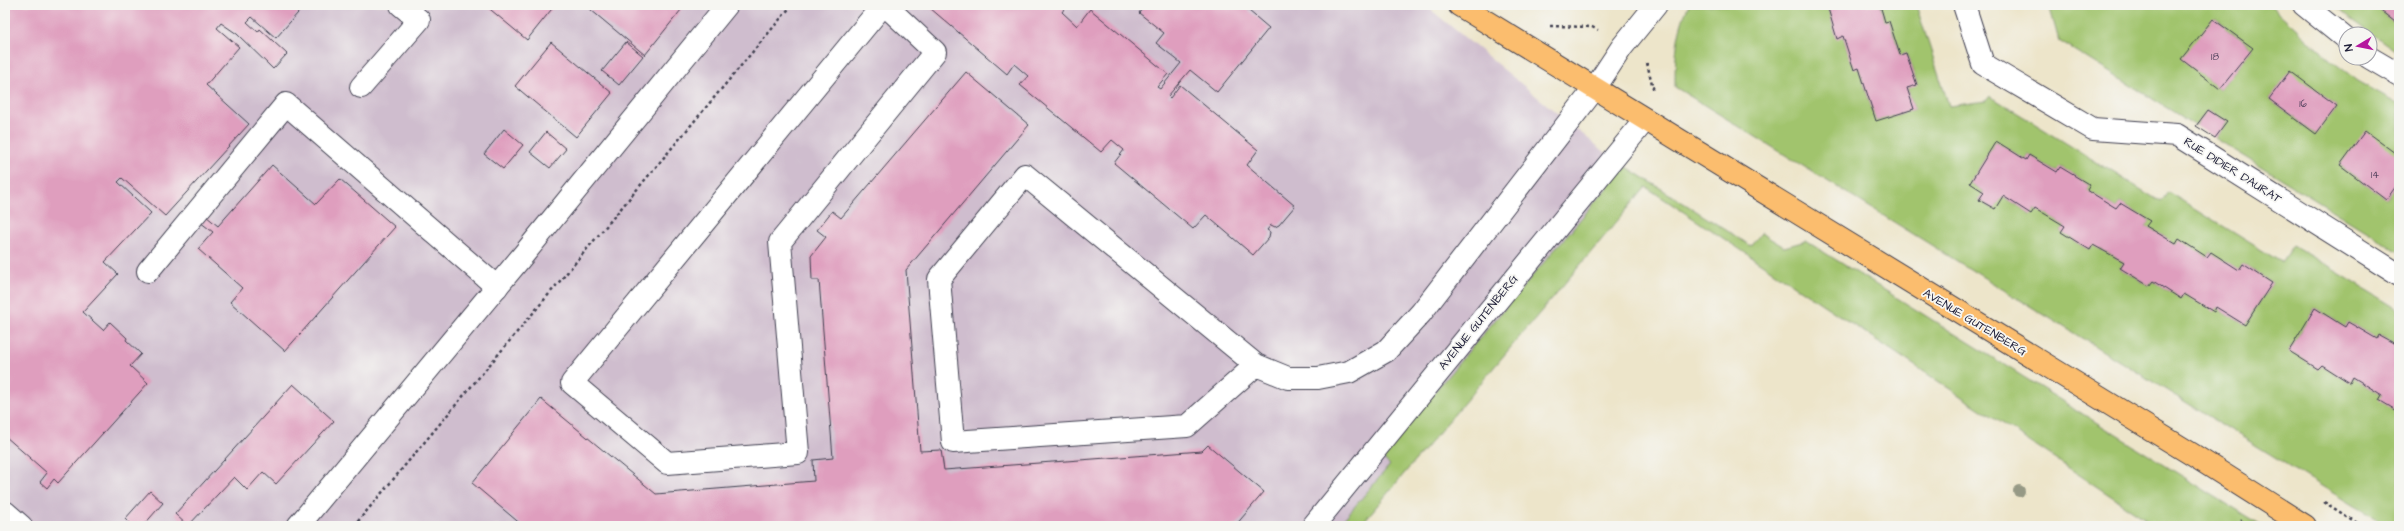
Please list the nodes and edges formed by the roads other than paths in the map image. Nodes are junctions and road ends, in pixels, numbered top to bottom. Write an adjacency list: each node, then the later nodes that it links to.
1 (401, 5): 11 (street)
2 (727, 5): 16 (street)
3 (884, 5): 3 (street)
4 (1459, 5): 12 (main road, AVENUE GUTENBERG)
5 (1656, 5): 12 (street)
6 (1964, 5): 15 (street, RUE DIDIER DAURAT)
7 (2304, 5): 8 (street)
8 (2338, 33)
9 (2378, 63): 10 (street)
10 (2399, 75)
11 (361, 87)
12 (1595, 88): 13 (main road, AVENUE GUTENBERG); 17 (street)
13 (1645, 120): 21 (street, AVENUE GUTENBERG); 22 (main road, AVENUE GUTENBERG)
14 (148, 272): 16 (street)
15 (2399, 275)
16 (497, 287): 20 (street)
17 (1256, 364): 17 (street)
18 (5, 512): 19 (street)
19 (21, 526)
20 (298, 526)
21 (1313, 526)
22 (2305, 526)

